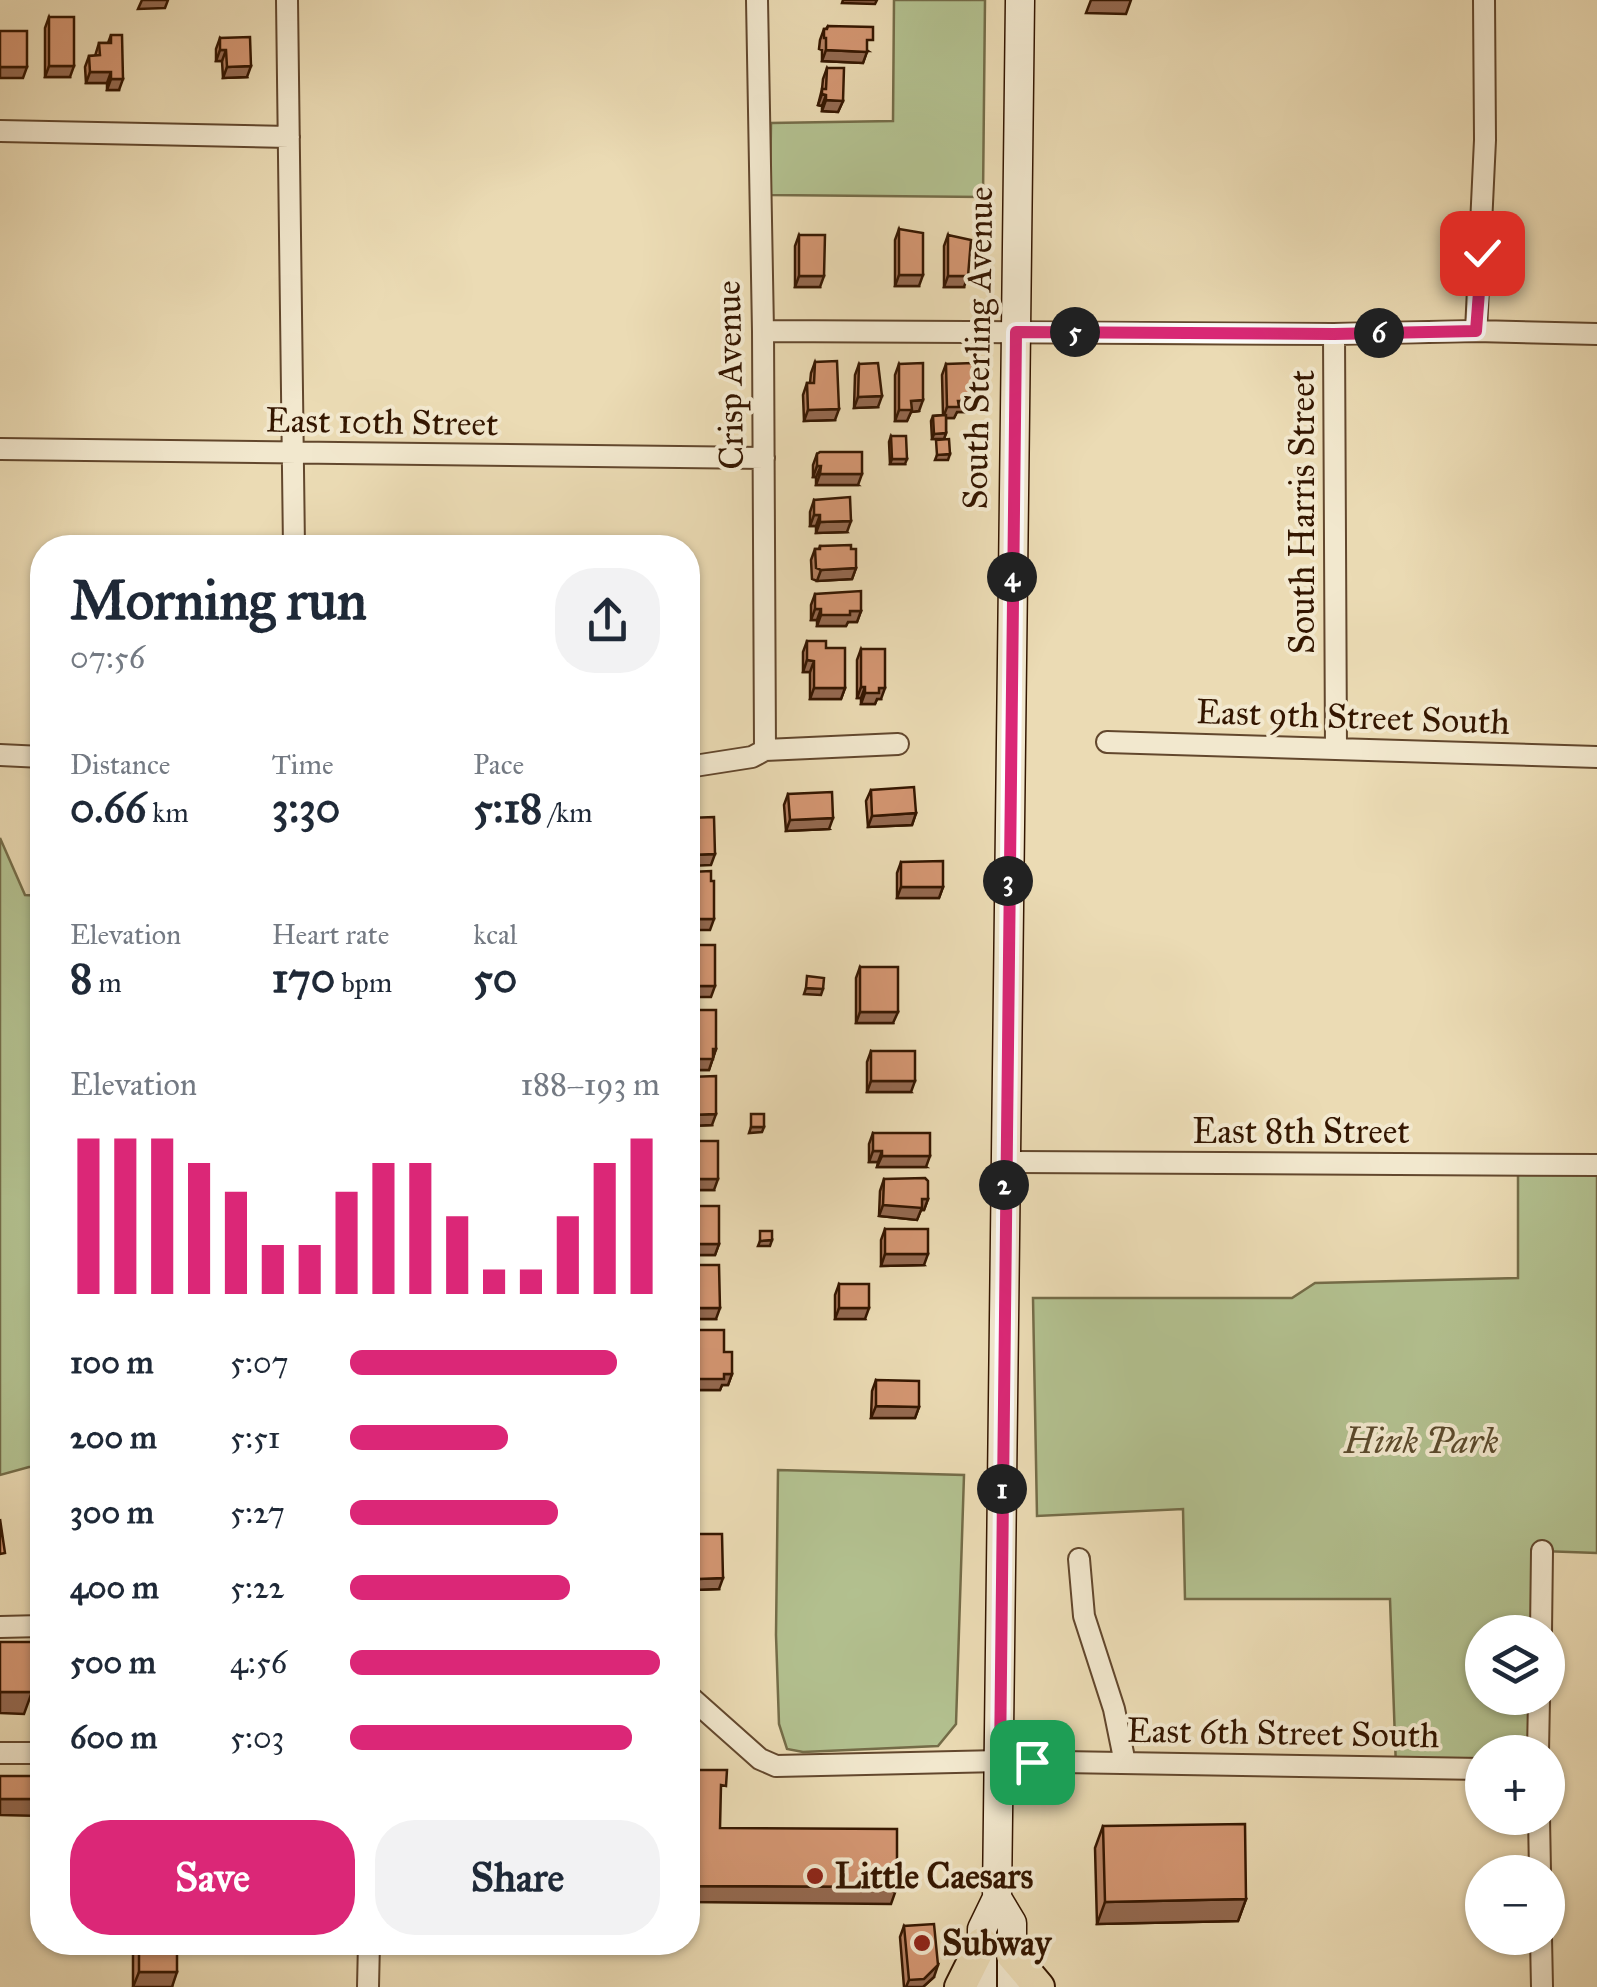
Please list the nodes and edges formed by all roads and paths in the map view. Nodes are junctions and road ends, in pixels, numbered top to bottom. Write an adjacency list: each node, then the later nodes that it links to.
1 (287, 0): 6 (street)
2 (757, 0): 7 (street, Crisp Avenue)
3 (1020, 0): 9 (main road, South Sterling Avenue)
4 (1484, 0): 8 (street)
5 (0, 131): 6 (street)
6 (289, 138): 13 (street)
7 (763, 331): 9 (street); 14 (street, Crisp Avenue)
8 (1476, 331): 10 (street); 11 (street)
9 (1016, 332): 10 (street); 24 (main road, South Sterling Avenue)
10 (1334, 334): 18 (street, South Harris Street)
11 (1597, 334)
12 (0, 449): 13 (street, East 10th Street)
13 (293, 454): 14 (street, East 10th Street); 15 (street)
14 (764, 458): 19 (street, Crisp Avenue)
15 (294, 535)
16 (1107, 742): 18 (street, East 9th Street South)
17 (898, 744): 19 (street)
18 (1336, 748): 22 (street, East 9th Street South)
19 (766, 750): 23 (street)
20 (0, 755): 21 (street)
21 (30, 757)
22 (1597, 757)
23 (700, 765)
24 (1004, 1162): 25 (street, East 8th Street); 34 (main road, South Sterling Avenue)
25 (1597, 1165)
26 (1542, 1551): 28 (street)
27 (1079, 1559): 35 (street)
28 (1540, 1615)
29 (30, 1626): 30 (street)
30 (0, 1627)
31 (700, 1706): 34 (street, East 6th Street South)
32 (30, 1753): 33 (street)
33 (0, 1754)
34 (1000, 1761): 35 (street, East 6th Street South); 37 (main road, South Sterling Avenue)
35 (1125, 1764): 36 (street, East 6th Street South)
36 (1465, 1769)
37 (997, 1898): 38 (main road, South Sterling Avenue); 40 (main road, South Sterling Avenue)
38 (982, 1943): 43 (main road); 44 (main road, South Sterling Avenue)
39 (369, 1955): 42 (street)
40 (1012, 1955): 45 (main road, South Sterling Avenue); 46 (main road)
41 (1541, 1955): 47 (street)
42 (368, 1987)
43 (960, 1987)
44 (982, 1987)
45 (1012, 1987)
46 (1039, 1987)
47 (1542, 1987)

